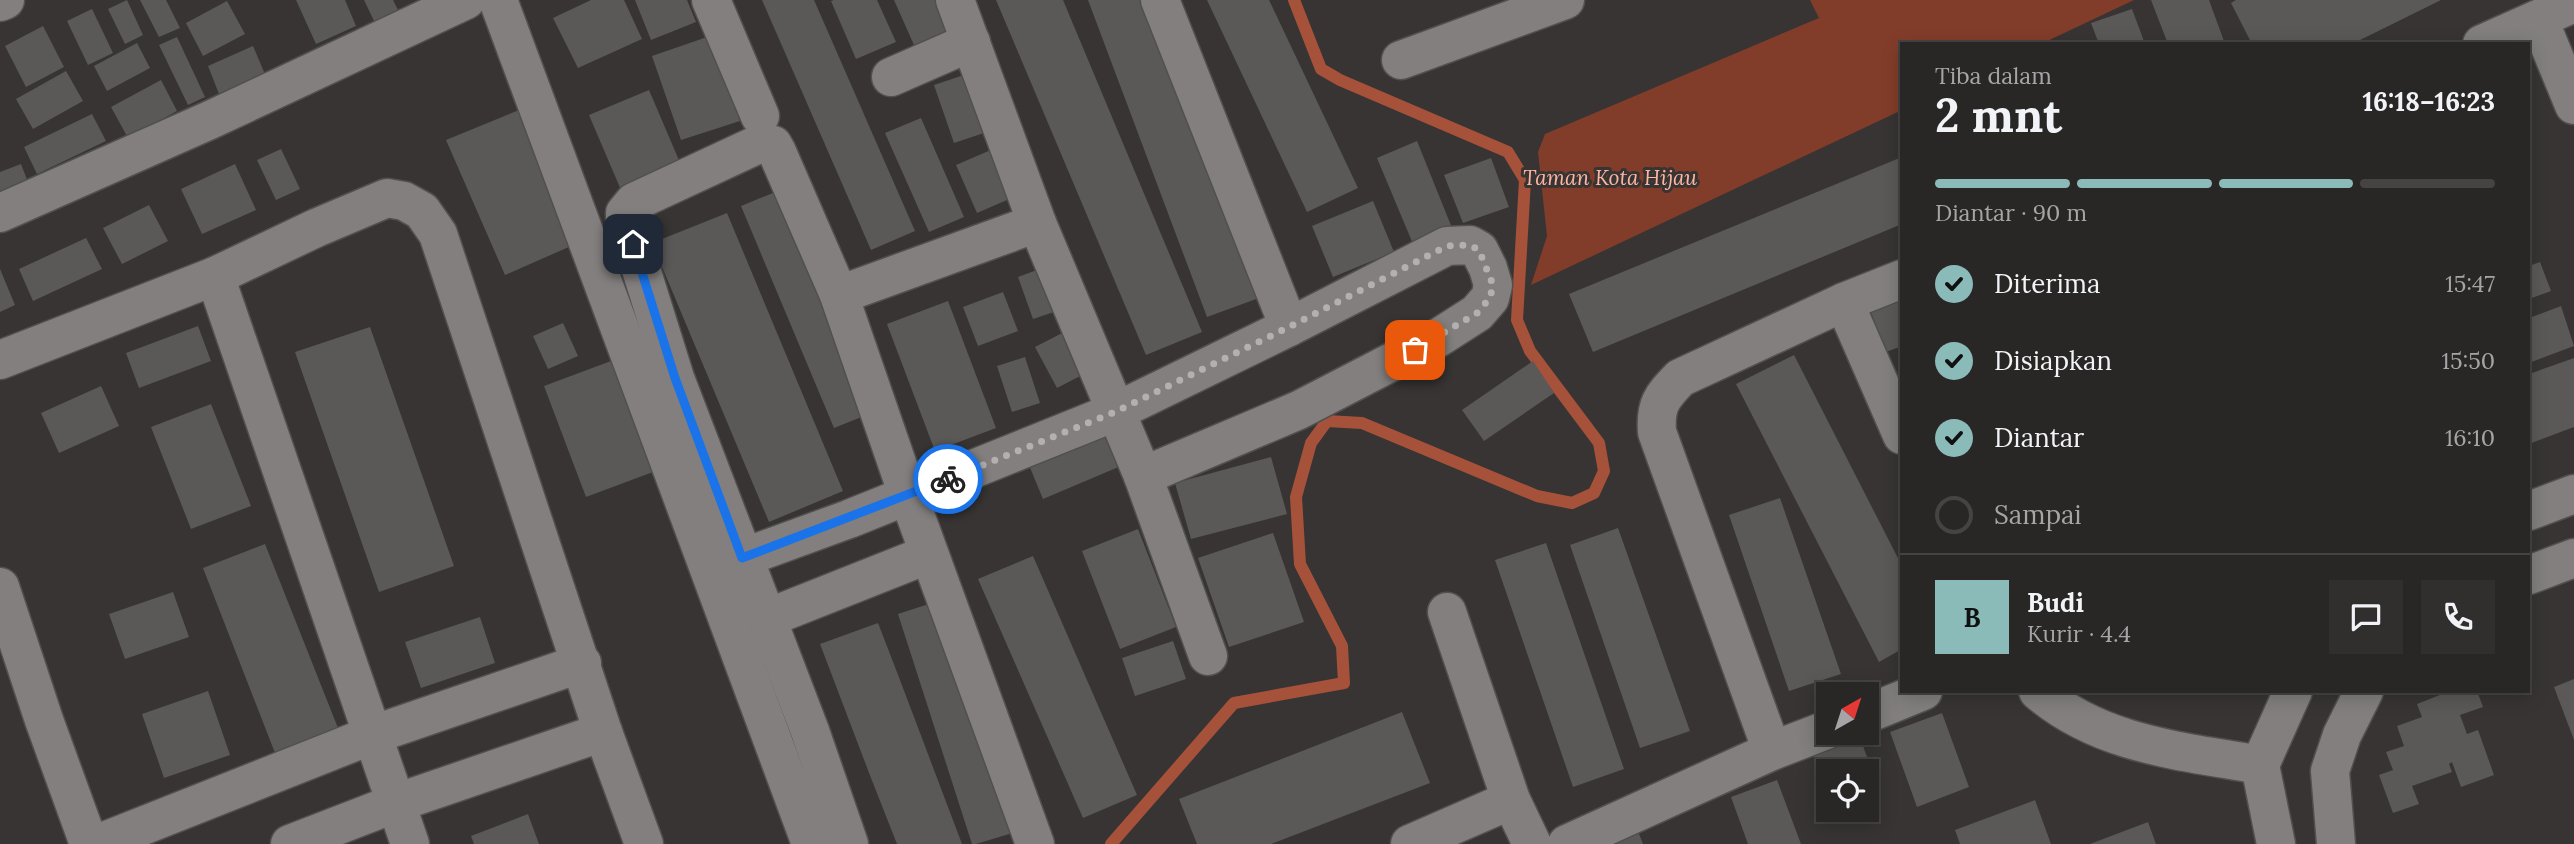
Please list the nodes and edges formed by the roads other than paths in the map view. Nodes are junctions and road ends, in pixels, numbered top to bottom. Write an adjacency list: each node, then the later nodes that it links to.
1 (466, 0): 15 (street)
2 (498, 0): 55 (street)
3 (711, 0): 14 (street)
4 (955, 0): 9 (street)
5 (1160, 0): 21 (street)
6 (1565, 0): 11 (street)
7 (2574, 3): 8 (street)
8 (2539, 20): 10 (street); 13 (street)
9 (971, 42): 12 (street); 16 (street)
10 (2487, 42)
11 (1401, 60)
12 (891, 77)
13 (2574, 105)
14 (760, 116)
15 (0, 213)
16 (1037, 223): 19 (street); 23 (street)
17 (215, 275): 22 (street); 37 (street); 45 (street)
18 (1900, 280): 20 (street)
19 (839, 295): 27 (street); 30 (street)
20 (1844, 302): 24 (street); 46 (street)
21 (1289, 327): 23 (street); 25 (street)
22 (0, 360)
23 (1115, 412): 25 (street); 27 (street)
24 (1900, 430)
25 (1143, 476): 36 (street)
26 (2574, 494): 28 (street)
27 (908, 495): 29 (street); 30 (street)
28 (2530, 510)
29 (929, 554): 35 (street); 57 (street)
30 (742, 558): 35 (street)
31 (2574, 558): 32 (street)
32 (2530, 575)
33 (0, 587): 50 (street)
34 (1447, 612): 48 (street)
35 (765, 619): 56 (street)
36 (1208, 656)
37 (582, 663): 43 (street); 45 (street)
38 (1918, 693): 42 (street)
39 (2040, 693): 47 (street)
40 (2292, 693): 47 (street)
41 (2363, 693): 62 (street)
42 (1880, 708)
43 (603, 732): 49 (street); 54 (street)
44 (1816, 734): 46 (street)
45 (372, 735): 49 (street); 51 (street)
46 (1772, 751): 60 (street)
47 (2260, 765): 61 (street)
48 (1511, 800): 58 (street); 59 (street)
49 (396, 803): 52 (street); 53 (street)
50 (89, 844)
51 (97, 844)
52 (290, 844)
53 (410, 844)
54 (644, 844)
55 (811, 844)
56 (849, 844)
57 (1035, 844)
58 (1410, 844)
59 (1532, 844)
60 (1567, 844)
61 (2276, 844)
62 (2336, 844)

